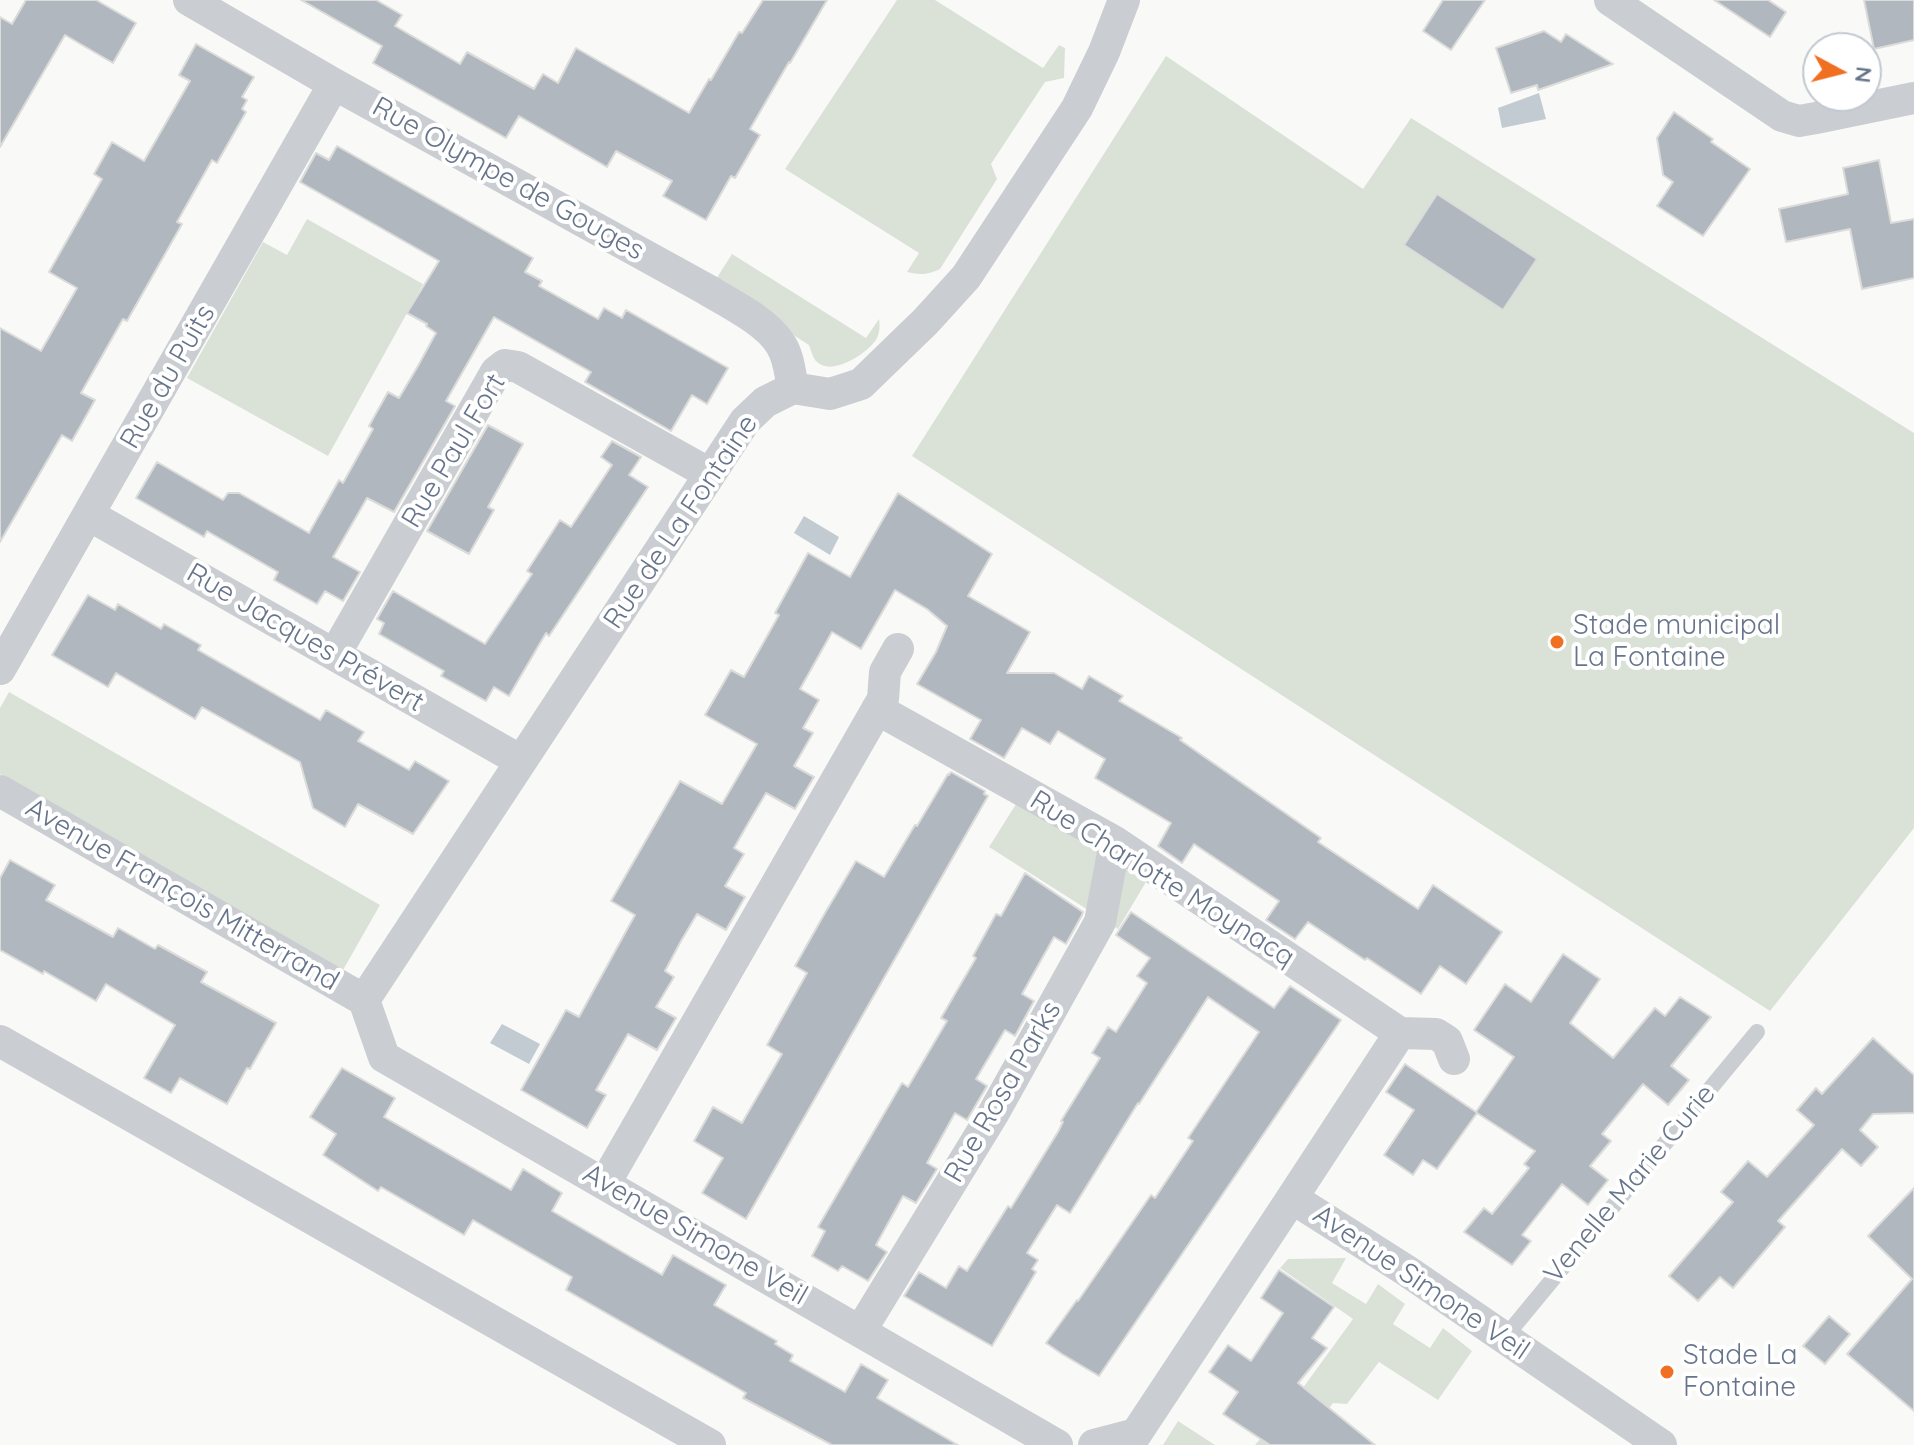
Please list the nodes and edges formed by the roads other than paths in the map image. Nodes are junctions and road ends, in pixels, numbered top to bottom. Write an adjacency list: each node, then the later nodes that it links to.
1 (189, 0): 4 (street, Rue Olympe de Gouges)
2 (1124, 0): 6 (street)
3 (1610, 0): 5 (street)
4 (334, 84): 6 (street, Rue Olympe de Gouges); 8 (street, Rue du Puits)
5 (1914, 98)
6 (793, 388): 7 (street, Rue de La Fontaine)
7 (710, 474): 10 (street, Rue Paul Fort); 13 (street, Rue de La Fontaine)
8 (89, 515): 10 (street, Rue Jacques Prévert); 11 (street, Rue du Puits)
9 (898, 649): 12 (street)
10 (335, 654): 13 (street, Rue Jacques Prévert)
11 (0, 669)
12 (877, 709): 15 (street, Rue Charlotte Moynacq); 21 (street)
13 (521, 761): 16 (street, Rue de La Fontaine)
14 (0, 791): 16 (street, Avenue François Mitterrand)
15 (1115, 842): 18 (street, Rue Charlotte Moynacq); 23 (street, Rue Rosa Parks)
16 (364, 1000): 21 (street, Avenue Simone Veil)
17 (1757, 1032): 24 (lane, Venelle Marie Curie)
18 (1400, 1033): 20 (street, Rue Charlotte Moynacq); 22 (street)
19 (0, 1041): 25 (street)
20 (1454, 1059)
21 (605, 1183): 23 (street, Avenue Simone Veil)
22 (1292, 1198): 24 (street, Avenue Simone Veil); 27 (street, Avenue Simone Veil)
23 (861, 1330): 26 (street, Avenue Simone Veil)
24 (1505, 1337): 28 (street, Avenue Simone Veil)
25 (710, 1445)
26 (1057, 1445)
27 (1094, 1445)
28 (1661, 1445)

